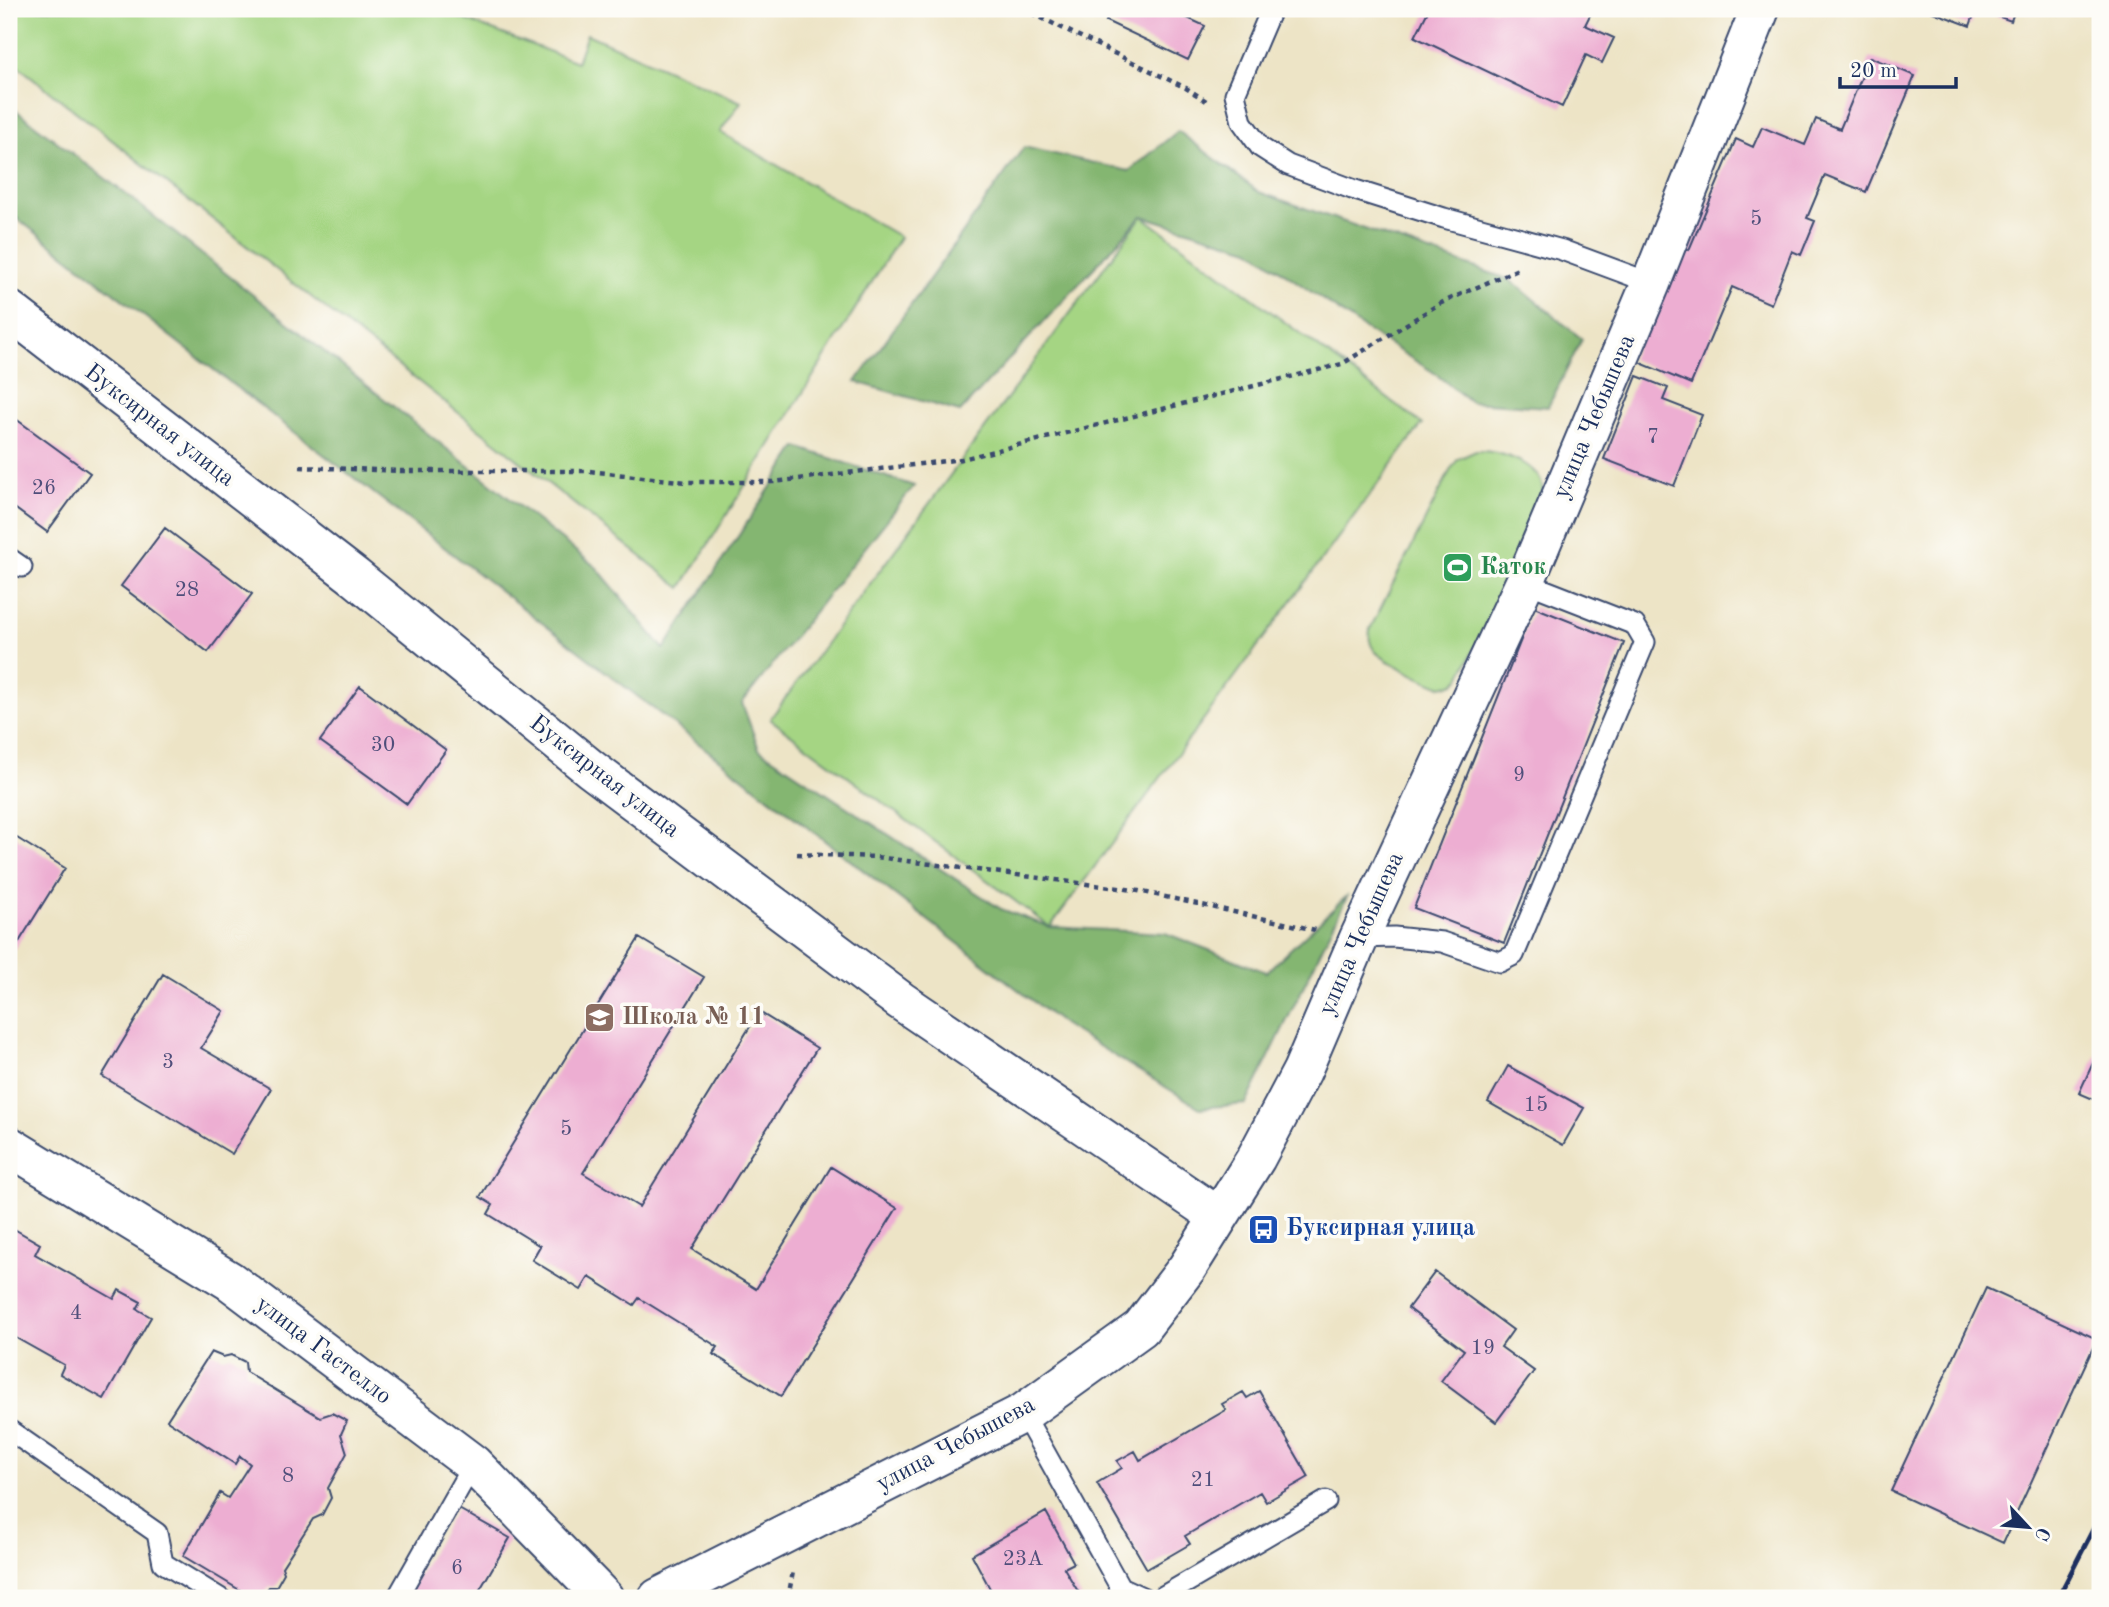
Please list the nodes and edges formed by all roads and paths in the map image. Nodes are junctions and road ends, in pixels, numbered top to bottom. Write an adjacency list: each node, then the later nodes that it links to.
1 (1023, 9): 4 (path)
2 (1760, 9): 6 (street, улица Чебышева)
3 (1271, 10): 4 (lane)
4 (1242, 122): 5 (lane)
5 (1562, 250): 6 (lane); 8 (path)
6 (1651, 283): 9 (street, улица Чебышева)
7 (9, 310): 13 (street, Буксирная улица)
8 (300, 467)
9 (1525, 582): 11 (street, улица Чебышева); 11 (lane)
10 (797, 854): 11 (path)
11 (1359, 938): 13 (street, улица Чебышева)
12 (9, 1146): 16 (street, улица Гастелло)
13 (1219, 1217): 14 (street, улица Чебышева)
14 (1023, 1413): 21 (street, улица Чебышева); 22 (lane)
15 (9, 1430): 18 (lane)
16 (473, 1464): 19 (lane); 20 (street, улица Гастелло)
17 (1326, 1501): 23 (lane)
18 (220, 1598)
19 (397, 1598)
20 (604, 1598)
21 (658, 1598)
22 (1144, 1598)
23 (1160, 1598)

